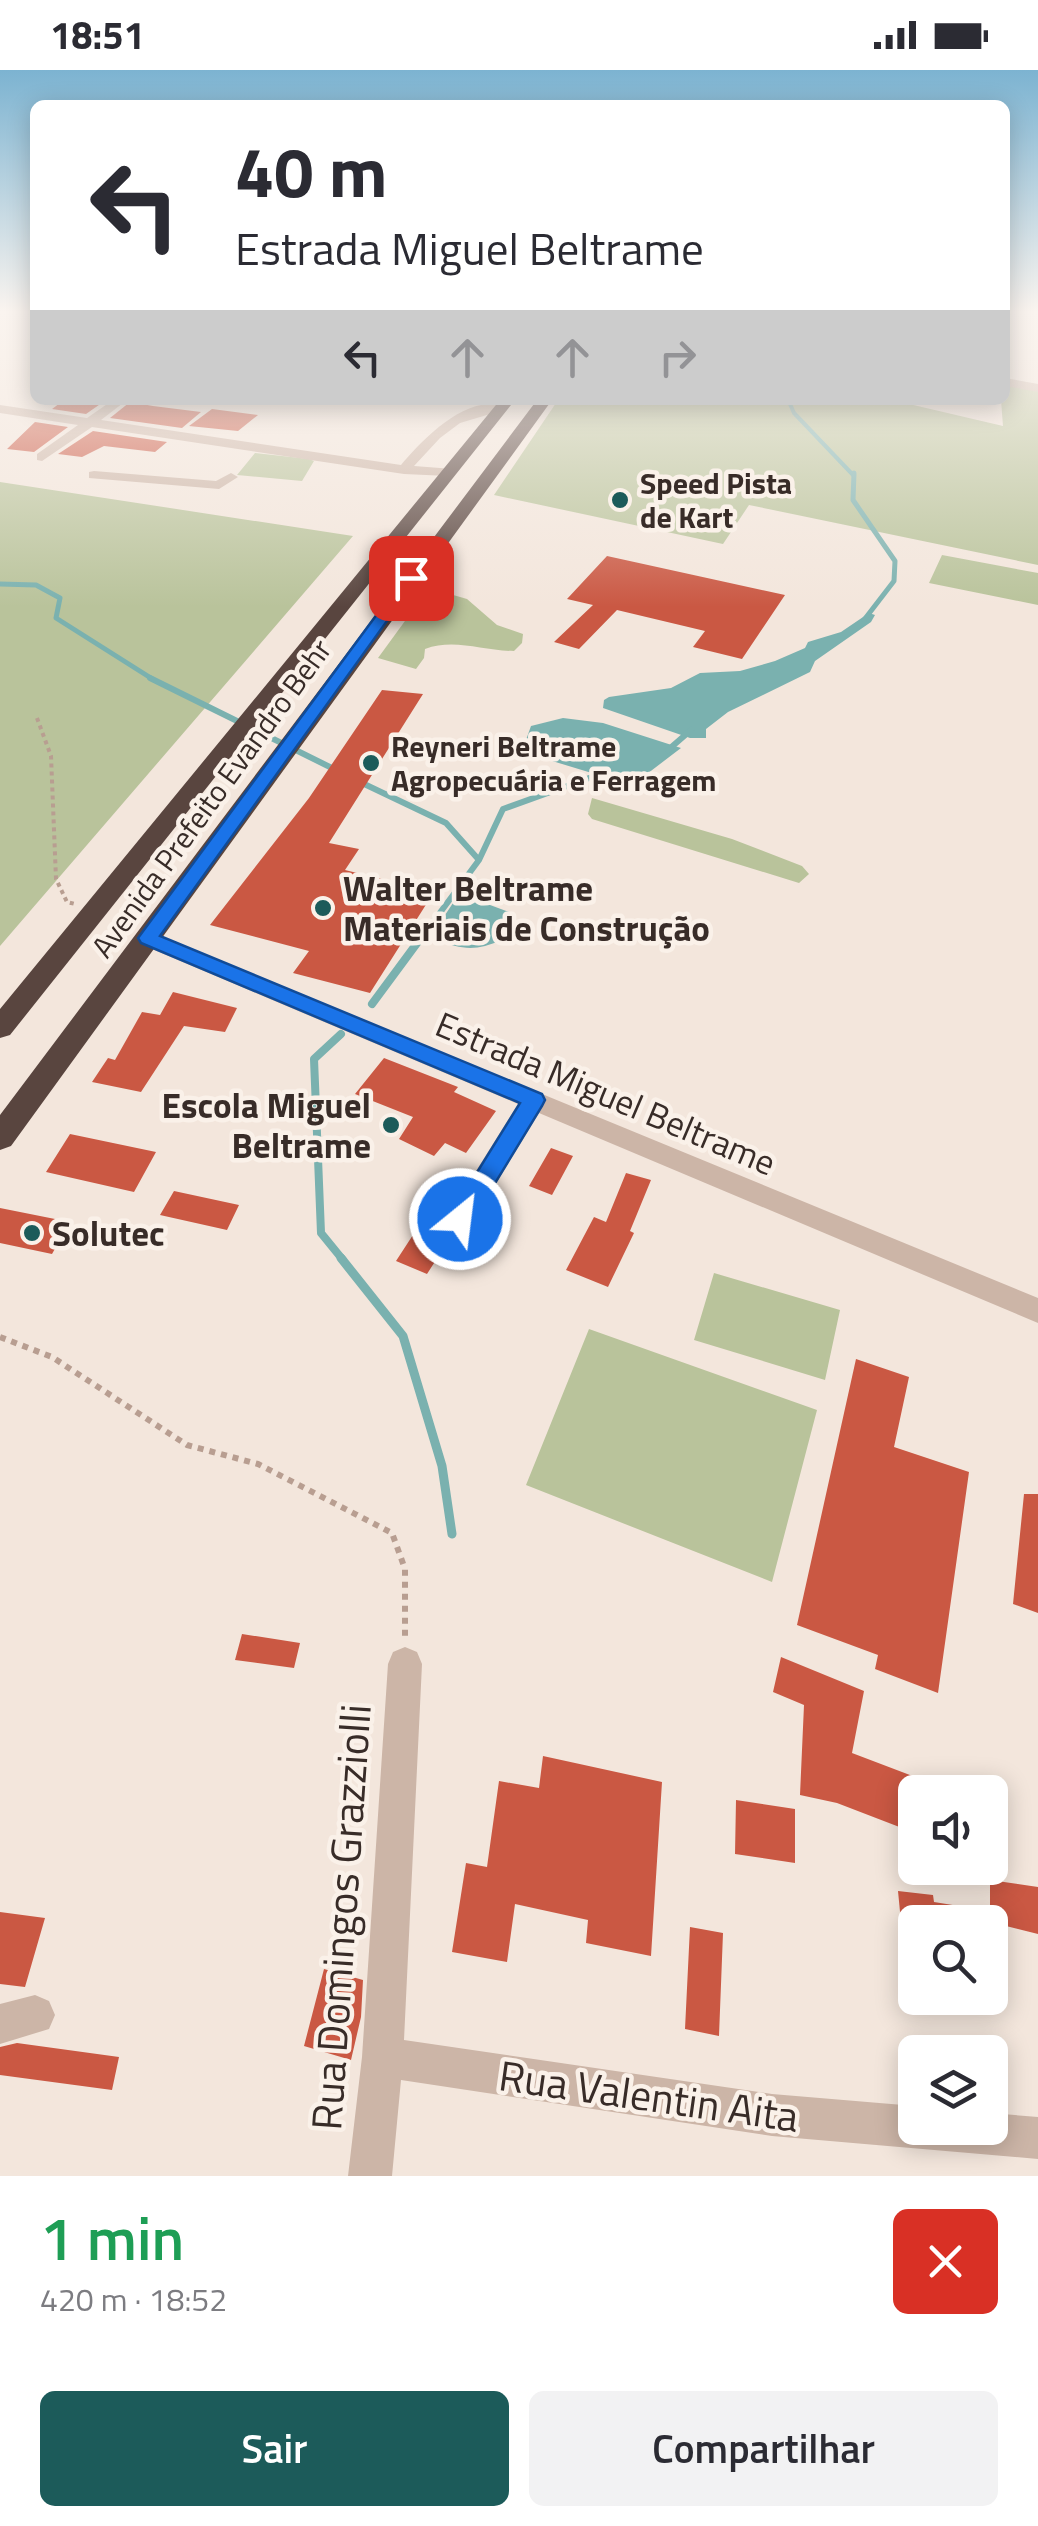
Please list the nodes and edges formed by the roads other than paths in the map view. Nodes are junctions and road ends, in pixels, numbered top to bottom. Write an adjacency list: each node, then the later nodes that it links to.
1 (8, 410): 7 (street)
2 (107, 410): 7 (street)
3 (477, 410): 9 (street)
4 (500, 410): 12 (highway, Avenida Prefeito Evandro Behr)
5 (519, 410): 13 (highway)
6 (537, 410): 13 (highway, Avenida Prefeito Evandro Behr)
7 (90, 423): 8 (street); 9 (street)
8 (42, 457)
9 (404, 470): 12 (street)
10 (94, 475): 11 (street)
11 (230, 476)
12 (442, 480): 15 (highway, Avenida Prefeito Evandro Behr)
13 (446, 529): 14 (highway, Avenida Prefeito Evandro Behr)
14 (148, 938): 16 (street, Estrada Miguel Beltrame); 17 (highway, Avenida Prefeito Evandro Behr)
15 (0, 1028)
16 (534, 1100): 18 (street); 19 (street, Estrada Miguel Beltrame)
17 (0, 1138)
18 (460, 1219)
19 (1038, 1311)
20 (404, 1664): 21 (street, Rua Domingos Grazziolli)
21 (383, 2057): 22 (street, Rua Valentin Aita); 25 (street, Rua Domingos Grazziolli)
22 (898, 2125)
23 (1008, 2135): 24 (street, Rua Valentin Aita)
24 (1038, 2138)
25 (370, 2176)

